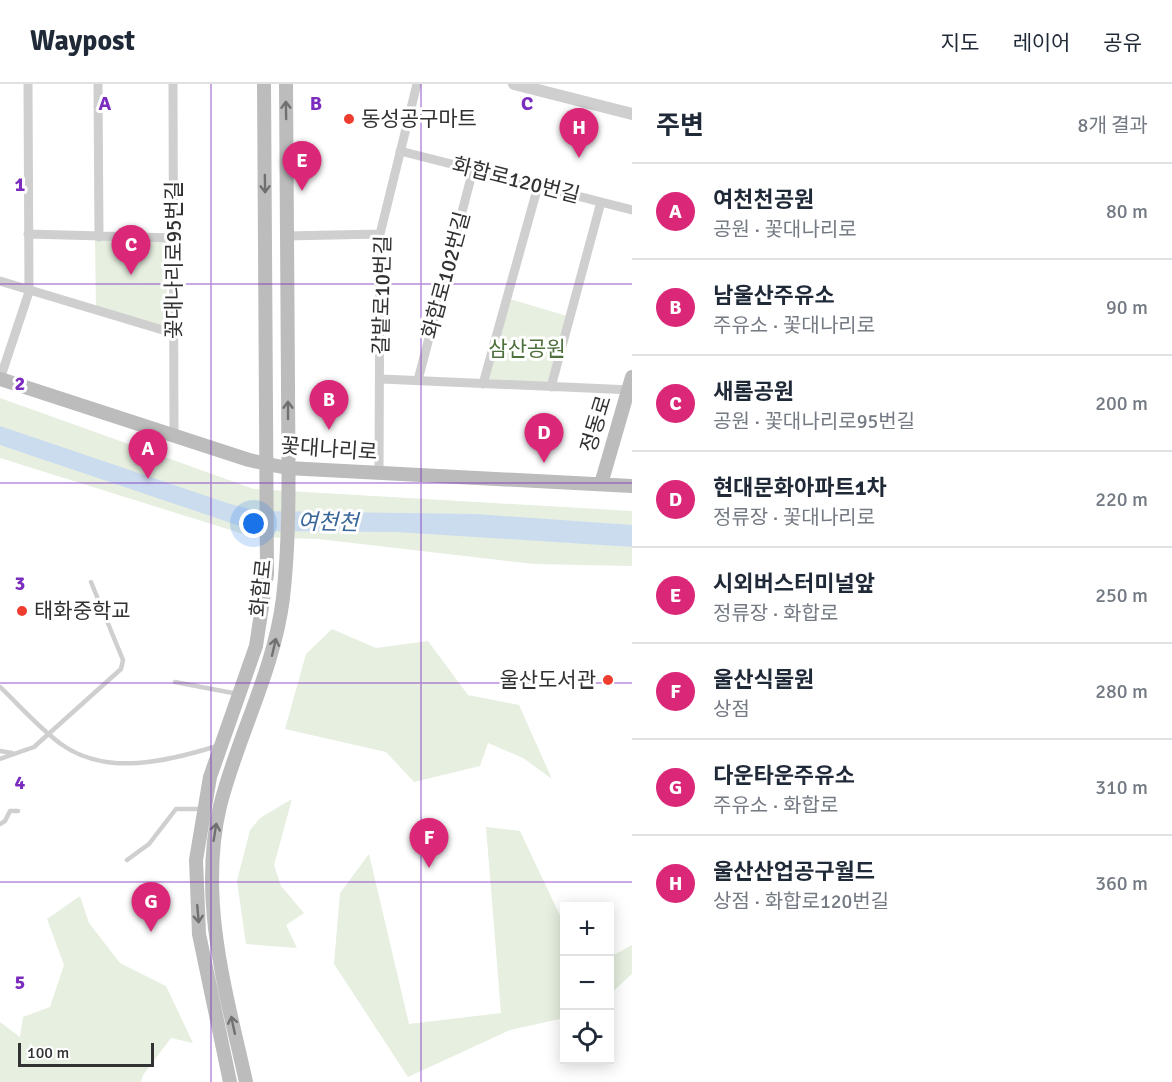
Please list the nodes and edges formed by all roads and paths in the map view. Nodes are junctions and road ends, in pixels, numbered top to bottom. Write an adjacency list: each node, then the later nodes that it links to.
1 (28, 84): 14 (street)
2 (98, 84): 17 (street)
3 (173, 84): 18 (street, 꽃대나리로95번길)
4 (264, 84): 29 (main road, 화합로, one-way to 29)
5 (286, 84): 16 (main road, 화합로, one-way to 5)
6 (417, 84): 9 (street, 갈밭로10번길)
7 (514, 84): 8 (street)
8 (632, 114)
9 (400, 151): 10 (street, 화합로120번길); 15 (street, 갈밭로10번길)
10 (473, 170): 11 (street, 화합로120번길); 24 (street, 화합로102번길)
11 (538, 186): 12 (street, 화합로120번길); 25 (street)
12 (601, 202): 13 (street, 화합로120번길); 27 (street)
13 (632, 210)
14 (28, 234): 17 (street); 20 (street)
15 (380, 234): 16 (street); 23 (street, 갈밭로10번길)
16 (287, 236): 30 (main road, 화합로, one-way to 16)
17 (99, 237): 18 (street)
18 (174, 238): 21 (street, 꽃대나리로95번길)
19 (0, 281): 20 (street)
20 (29, 292): 21 (street); 22 (street)
21 (176, 334): 28 (street, 꽃대나리로95번길)
22 (0, 379): 28 (main road, 꽃대나리로)
23 (382, 379): 24 (street); 31 (street, 갈밭로10번길)
24 (418, 380): 25 (street)
25 (483, 384): 27 (street)
26 (631, 385): 27 (street); 32 (main road, 정동로)
27 (551, 387)
28 (174, 436): 29 (main road, 꽃대나리로)
29 (267, 465): 30 (main road, 꽃대나리로); 37 (main road, 화합로)
30 (287, 468): 31 (main road, 꽃대나리로); 48 (main road, 화합로, one-way to 30)
31 (379, 474): 32 (main road, 꽃대나리로)
32 (601, 484): 33 (main road, 꽃대나리로)
33 (632, 486)
34 (91, 582): 38 (lane)
35 (175, 682): 37 (lane)
36 (0, 687): 38 (lane)
37 (241, 694): 39 (main road, 화합로)
38 (50, 735): 39 (lane); 41 (lane)
39 (220, 745): 43 (main road, 화합로)
40 (0, 751): 41 (lane)
41 (14, 753): 42 (lane)
42 (0, 759)
43 (203, 809): 46 (lane); 47 (main road, 화합로, one-way to 47)
44 (18, 811): 45 (lane)
45 (0, 824)
46 (127, 860)
47 (230, 1082)
48 (246, 1082)

